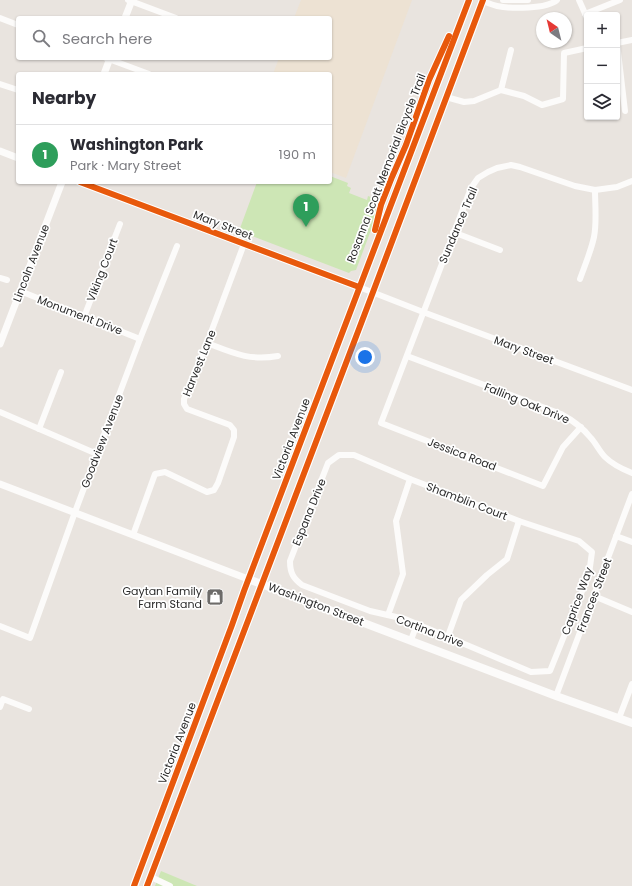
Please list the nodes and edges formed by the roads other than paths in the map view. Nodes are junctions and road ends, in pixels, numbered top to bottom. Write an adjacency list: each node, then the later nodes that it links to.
1 (130, 0): 11 (street); 12 (street)
2 (469, 0): 43 (main road, Victoria Avenue)
3 (483, 0): 6 (street); 27 (main road, Victoria Avenue)
4 (503, 0): 5 (street)
5 (528, 0)
6 (558, 0)
7 (579, 0): 9 (street)
8 (620, 0): 10 (street)
9 (584, 12)
10 (594, 12)
11 (126, 16)
12 (171, 16)
13 (0, 18): 14 (street)
14 (16, 24)
15 (632, 40): 16 (street)
16 (620, 42)
17 (618, 48): 28 (street)
18 (584, 49): 26 (street)
19 (511, 50): 26 (street)
20 (108, 60): 22 (street)
21 (113, 60): 23 (street)
22 (104, 72)
23 (144, 72)
24 (0, 84): 25 (street)
25 (16, 89)
26 (501, 90): 27 (street)
27 (446, 97): 45 (main road, Victoria Avenue)
28 (625, 111)
29 (0, 151): 30 (street)
30 (16, 157)
31 (632, 181): 34 (street, Sundance Trail)
32 (61, 184): 44 (street, Lincoln Avenue)
33 (85, 184): 37 (street, Mary Street)
34 (595, 190): 36 (street, Sundance Trail); 41 (street)
35 (120, 224): 47 (street, Viking Court)
36 (453, 232): 39 (street); 46 (street, Sundance Trail)
37 (244, 244): 43 (street, Mary Street); 49 (street, Harvest Lane)
38 (177, 246): 48 (street, Goodview Avenue)
39 (500, 250)
40 (0, 278): 42 (street)
41 (580, 279)
42 (7, 280)
43 (359, 287): 45 (street, Mary Street); 72 (main road, Victoria Avenue)
44 (20, 291): 47 (street, Monument Drive); 50 (street, Lincoln Avenue)
45 (373, 292): 46 (street, Mary Street); 73 (main road, Victoria Avenue)
46 (423, 312): 52 (street, Sundance Trail); 54 (street, Mary Street)
47 (84, 317): 48 (street, Monument Drive)
48 (140, 339): 59 (street, Goodview Avenue)
49 (207, 343): 51 (street); 67 (street, Harvest Lane)
50 (0, 344)
51 (278, 356)
52 (407, 356): 56 (street, Sundance Trail); 57 (street, Falling Oak Drive)
53 (61, 372): 58 (street)
54 (632, 390)
55 (0, 412): 58 (street)
56 (381, 423): 57 (street, Jessica Road)
57 (581, 428): 61 (street, Falling Oak Drive)
58 (39, 429): 59 (street)
59 (97, 454): 65 (street, Goodview Avenue)
60 (339, 455): 62 (street, Shamblin Court); 71 (street, Espana Drive)
61 (632, 473)
62 (410, 480): 66 (street, Shamblin Court); 76 (street)
63 (0, 484): 65 (street, Washington Street)
64 (632, 494): 68 (street, Frances Street)
65 (75, 512): 67 (street, Washington Street); 78 (street, Goodview Avenue)
66 (519, 521): 70 (street, Shamblin Court); 79 (street)
67 (132, 535): 72 (street, Washington Street)
68 (616, 536): 69 (street); 74 (street, Frances Street)
69 (632, 542)
70 (592, 552): 81 (street, Caprice Way)
71 (292, 574): 76 (street, Cortina Drive)
72 (248, 579): 73 (main road, Washington Street); 89 (main road, Victoria Avenue)
73 (262, 584): 80 (main road, Washington Street); 88 (main road, Victoria Avenue)
74 (594, 596): 75 (street); 83 (street, Frances Street)
75 (632, 612)
76 (388, 615): 77 (street, Cortina Drive)
77 (417, 624): 79 (street, Cortina Drive); 80 (street)
78 (0, 626)
79 (448, 636): 81 (street, Cortina Drive)
80 (411, 640): 83 (main road, Washington Street)
81 (550, 671)
82 (632, 684): 86 (street)
83 (556, 696): 86 (main road, Washington Street)
84 (0, 707): 85 (street)
85 (29, 709)
86 (619, 718): 87 (main road, Washington Street)
87 (632, 723)
88 (151, 877): 90 (main road, Victoria Avenue); 91 (street)
89 (134, 886)
90 (147, 886)
91 (170, 886)

